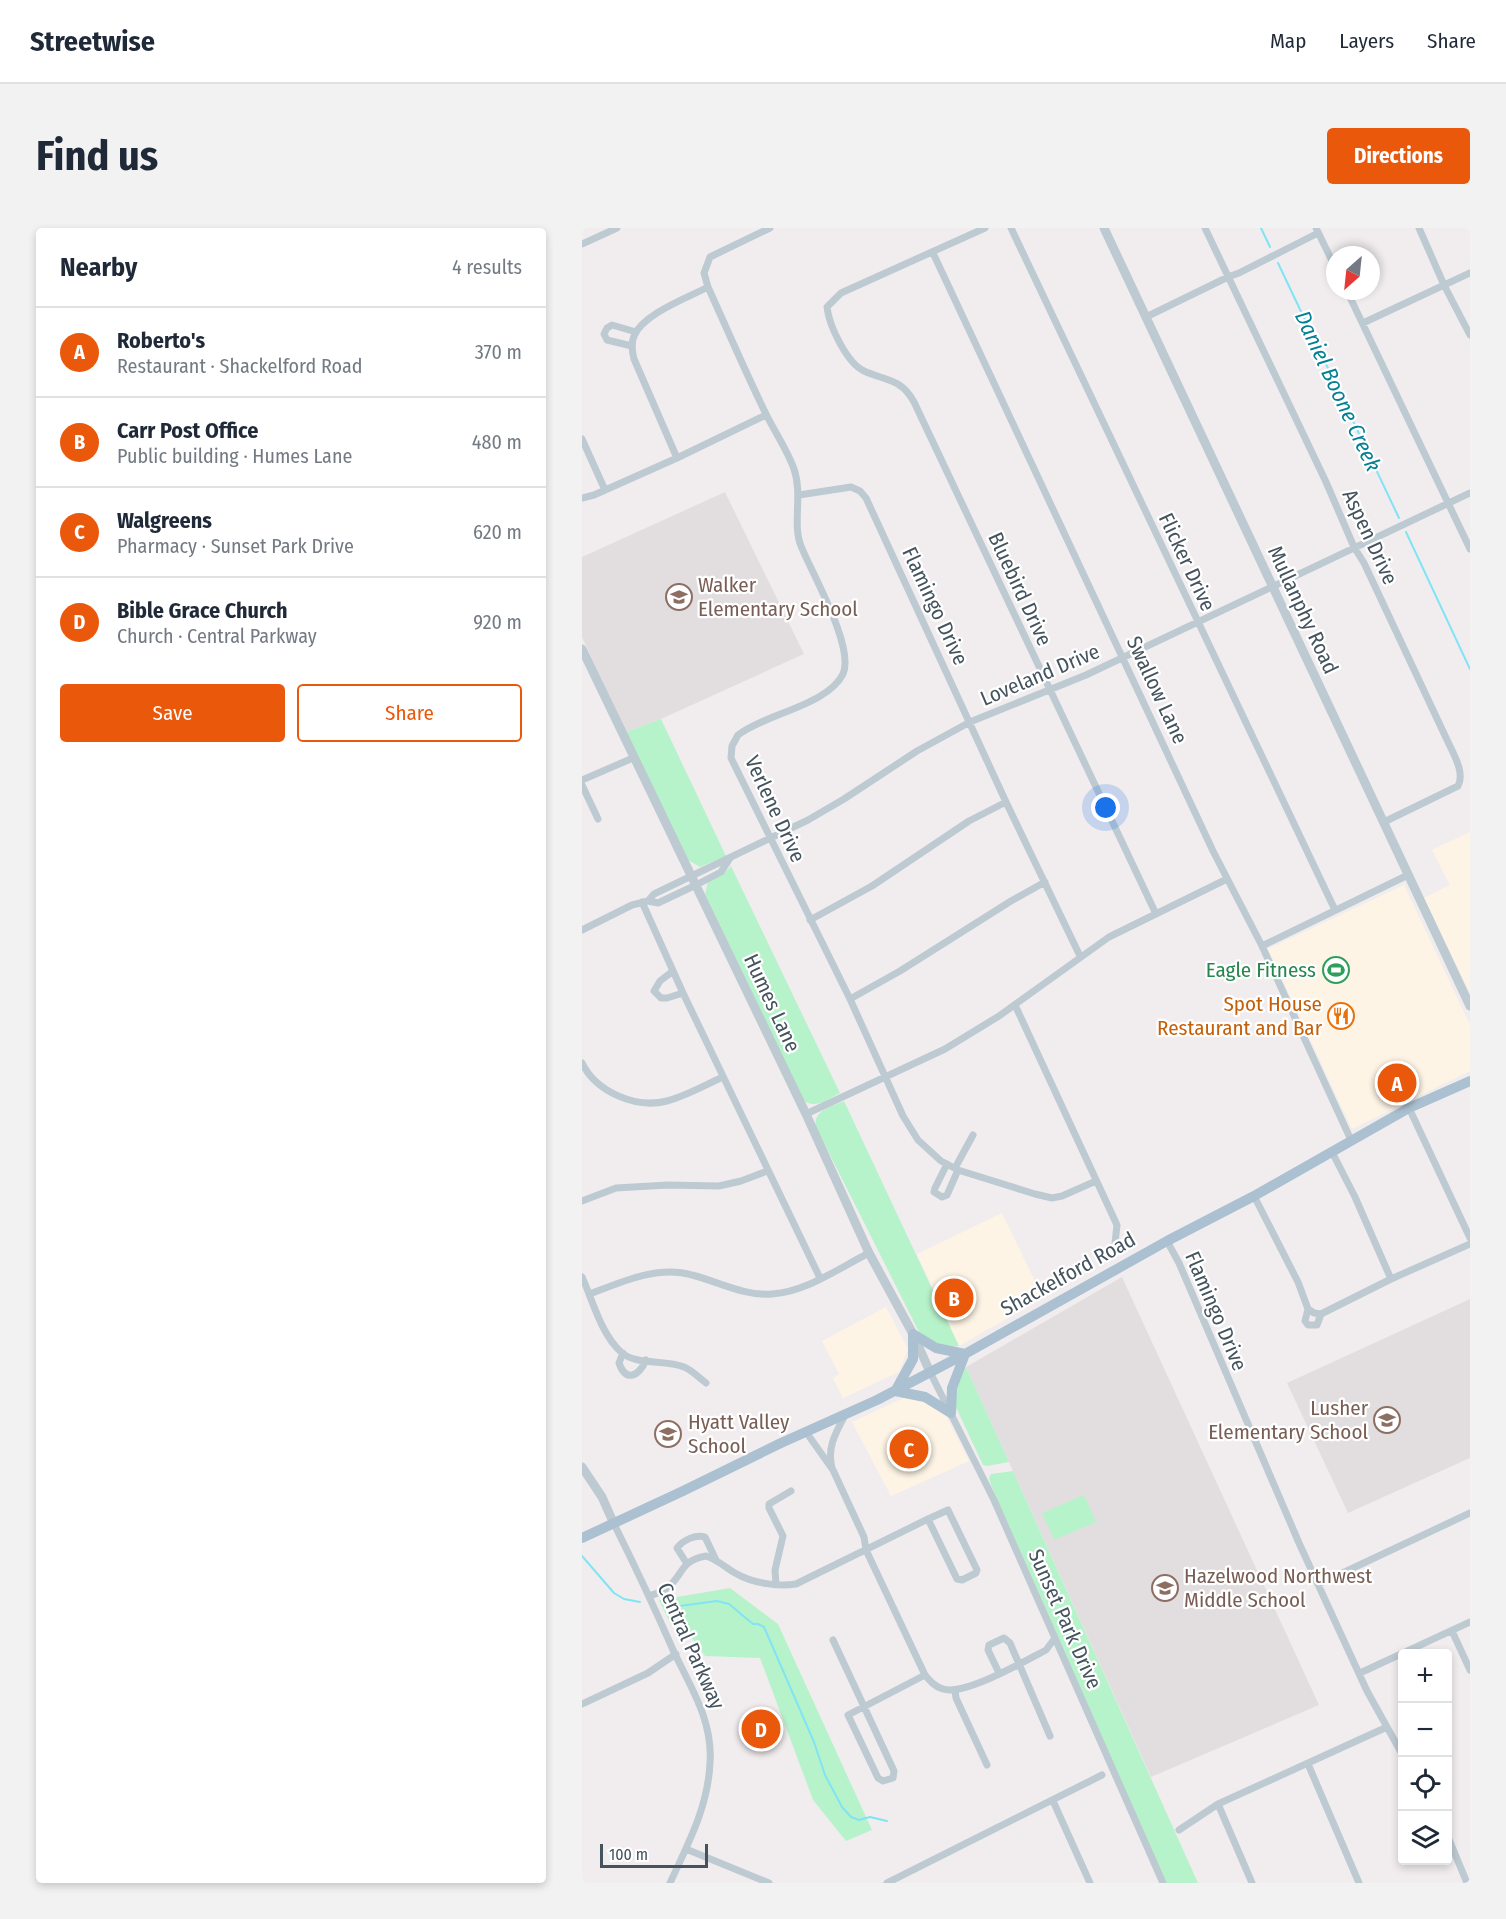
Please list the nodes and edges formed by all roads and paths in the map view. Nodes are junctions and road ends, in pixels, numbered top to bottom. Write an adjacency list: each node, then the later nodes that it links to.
1 (617, 228): 9 (street)
2 (770, 228): 15 (street)
3 (985, 228): 11 (street)
4 (1011, 228): 33 (street, Flicker Drive)
5 (1104, 228): 17 (street, Mullanphy Road)
6 (1205, 228): 13 (street, Aspen Drive)
7 (1419, 228): 14 (street)
8 (1317, 231): 10 (street); 13 (street)
9 (582, 244)
10 (1326, 249)
11 (933, 253): 35 (street, Swallow Lane); 36 (street, Bluebird Drive)
12 (1470, 273): 14 (street)
13 (1228, 277): 17 (street); 30 (street, Aspen Drive)
14 (1444, 285): 18 (street); 20 (street)
15 (708, 287): 19 (street); 22 (street, Verlene Drive)
16 (1352, 300): 18 (street)
17 (1146, 317): 32 (street, Mullanphy Road)
18 (1363, 323): 29 (street)
19 (636, 332): 21 (street); 21 (street)
20 (1470, 335)
21 (632, 346): 24 (street)
22 (766, 415): 24 (street); 27 (street, Verlene Drive)
23 (582, 439): 25 (street)
24 (677, 458): 25 (street)
25 (605, 490): 28 (street)
26 (1470, 493): 29 (street, Loveland Drive)
27 (799, 495): 37 (street, Flamingo Drive); 44 (street, Verlene Drive)
28 (582, 498)
29 (1448, 503): 30 (street, Loveland Drive); 31 (street)
30 (1354, 547): 32 (street, Loveland Drive); 43 (street, Aspen Drive)
31 (1470, 549)
32 (1272, 586): 33 (street, Loveland Drive); 43 (street, Mullanphy Road)
33 (1197, 622): 35 (street, Loveland Drive); 50 (street, Flicker Drive)
34 (582, 649): 38 (street, Humes Lane)
35 (1123, 657): 36 (street, Loveland Drive); 46 (street, Swallow Lane)
36 (1048, 688): 37 (street, Loveland Drive); 51 (street, Bluebird Drive)
37 (970, 722): 41 (street, Flamingo Drive); 44 (street, Loveland Drive)
38 (633, 758): 40 (street); 47 (street, Humes Lane)
39 (582, 770): 40 (street)
40 (583, 781): 42 (street)
41 (1006, 802): 48 (street, Flamingo Drive); 52 (street)
42 (598, 819)
43 (1384, 822): 45 (street, Mullanphy Road)
44 (770, 838): 47 (street, Loveland Drive); 52 (street, Verlene Drive)
45 (1408, 875): 50 (street); 60 (street, Mullanphy Road)
46 (1227, 879): 51 (street); 54 (street, Swallow Lane)
47 (694, 880): 49 (street, Loveland Drive); 66 (street, Humes Lane)
48 (1045, 882): 55 (street, Flamingo Drive); 58 (street)
49 (645, 902): 53 (street, Loveland Drive); 56 (street)
50 (1335, 910): 54 (street)
51 (1156, 914): 55 (street)
52 (810, 920): 58 (street, Verlene Drive)
53 (582, 930)
54 (1262, 946): 68 (street, Swallow Lane)
55 (1080, 956): 59 (street)
56 (673, 971): 57 (street); 57 (street)
57 (683, 993): 62 (street)
58 (850, 999): 63 (street, Verlene Drive)
59 (1015, 1005): 63 (street); 73 (street)
60 (1470, 1006)
61 (582, 1063): 62 (street)
62 (723, 1077): 72 (street)
63 (885, 1078): 66 (street); 70 (street, Verlene Drive)
64 (1469, 1081): 65 (main road, Shackelford Road)
65 (1409, 1108): 68 (main road, Shackelford Road); 76 (street)
66 (806, 1114): 80 (street, Humes Lane)
67 (973, 1135): 71 (street)
68 (1351, 1140): 69 (main road, Shackelford Road)
69 (1332, 1152): 74 (main road, Shackelford Road); 83 (street)
70 (947, 1164): 71 (street, Verlene Drive); 71 (street)
71 (957, 1169): 73 (street, Verlene Drive)
72 (767, 1171): 75 (street); 82 (street)
73 (1096, 1181): 78 (street)
74 (1254, 1196): 77 (main road, Shackelford Road); 83 (street)
75 (582, 1201)
76 (1470, 1238)
77 (1167, 1241): 87 (main road, Shackelford Road); 105 (street, Flamingo Drive)
78 (1115, 1243)
79 (1470, 1244): 83 (street)
80 (869, 1253): 82 (street); 85 (street, Humes Lane)
81 (582, 1277): 84 (street)
82 (820, 1278): 84 (street)
83 (1391, 1279)
84 (590, 1294): 86 (street)
85 (913, 1334): 87 (main road); 89 (street, Humes Lane); 91 (main road)
86 (623, 1353): 88 (street); 88 (street)
87 (965, 1354): 89 (main road, Shackelford Road); 92 (main road)
88 (646, 1360): 90 (street)
89 (930, 1372): 91 (main road, Shackelford Road); 92 (street, Sunset Park Drive)
90 (706, 1383)
91 (895, 1391): 92 (main road); 93 (main road, Shackelford Road)
92 (951, 1413): 110 (street, Sunset Park Drive)
93 (844, 1416): 94 (main road, Shackelford Road); 96 (street)
94 (806, 1432): 96 (street); 100 (main road, Shackelford Road)
95 (582, 1467): 100 (street, Central Parkway)
96 (833, 1470): 102 (street)
97 (790, 1491): 106 (street)
98 (1470, 1513): 105 (street)
99 (928, 1519): 99 (street); 102 (street)
100 (614, 1524): 101 (main road, Shackelford Road); 107 (street, Central Parkway)
101 (582, 1538)
102 (866, 1550): 106 (street); 117 (street)
103 (716, 1560): 104 (street); 104 (street); 106 (street)
104 (687, 1564): 107 (street)
105 (1318, 1584): 116 (street, Flamingo Drive)
106 (776, 1585)
107 (649, 1596): 112 (street, Central Parkway)
108 (1470, 1622): 109 (street)
109 (1452, 1631): 114 (street); 116 (street)
110 (1055, 1638): 113 (street); 136 (street, Sunset Park Drive)
111 (833, 1640): 120 (street)
112 (675, 1654): 119 (street); 131 (street, Central Parkway)
113 (1018, 1664): 115 (street); 115 (street); 122 (street)
114 (1470, 1670)
115 (999, 1673): 118 (street)
116 (1359, 1673): 121 (street, Flamingo Drive)
117 (925, 1675): 118 (street); 120 (street)
118 (955, 1690): 125 (street)
119 (582, 1704)
120 (864, 1707): 120 (street)
121 (1387, 1727): 123 (street, Flamingo Drive); 124 (street)
122 (1050, 1736)
123 (1398, 1747)
124 (1308, 1764): 128 (street); 138 (street)
125 (987, 1766)
126 (1102, 1775): 127 (street)
127 (1053, 1801): 134 (street); 135 (street)
128 (1218, 1804): 129 (street); 137 (street)
129 (1179, 1830)
130 (1452, 1847): 139 (street)
131 (686, 1849): 132 (street, Central Parkway); 133 (street)
132 (670, 1883)
133 (769, 1883)
134 (886, 1883)
135 (1090, 1883)
136 (1163, 1883)
137 (1252, 1883)
138 (1359, 1883)
139 (1467, 1883)

